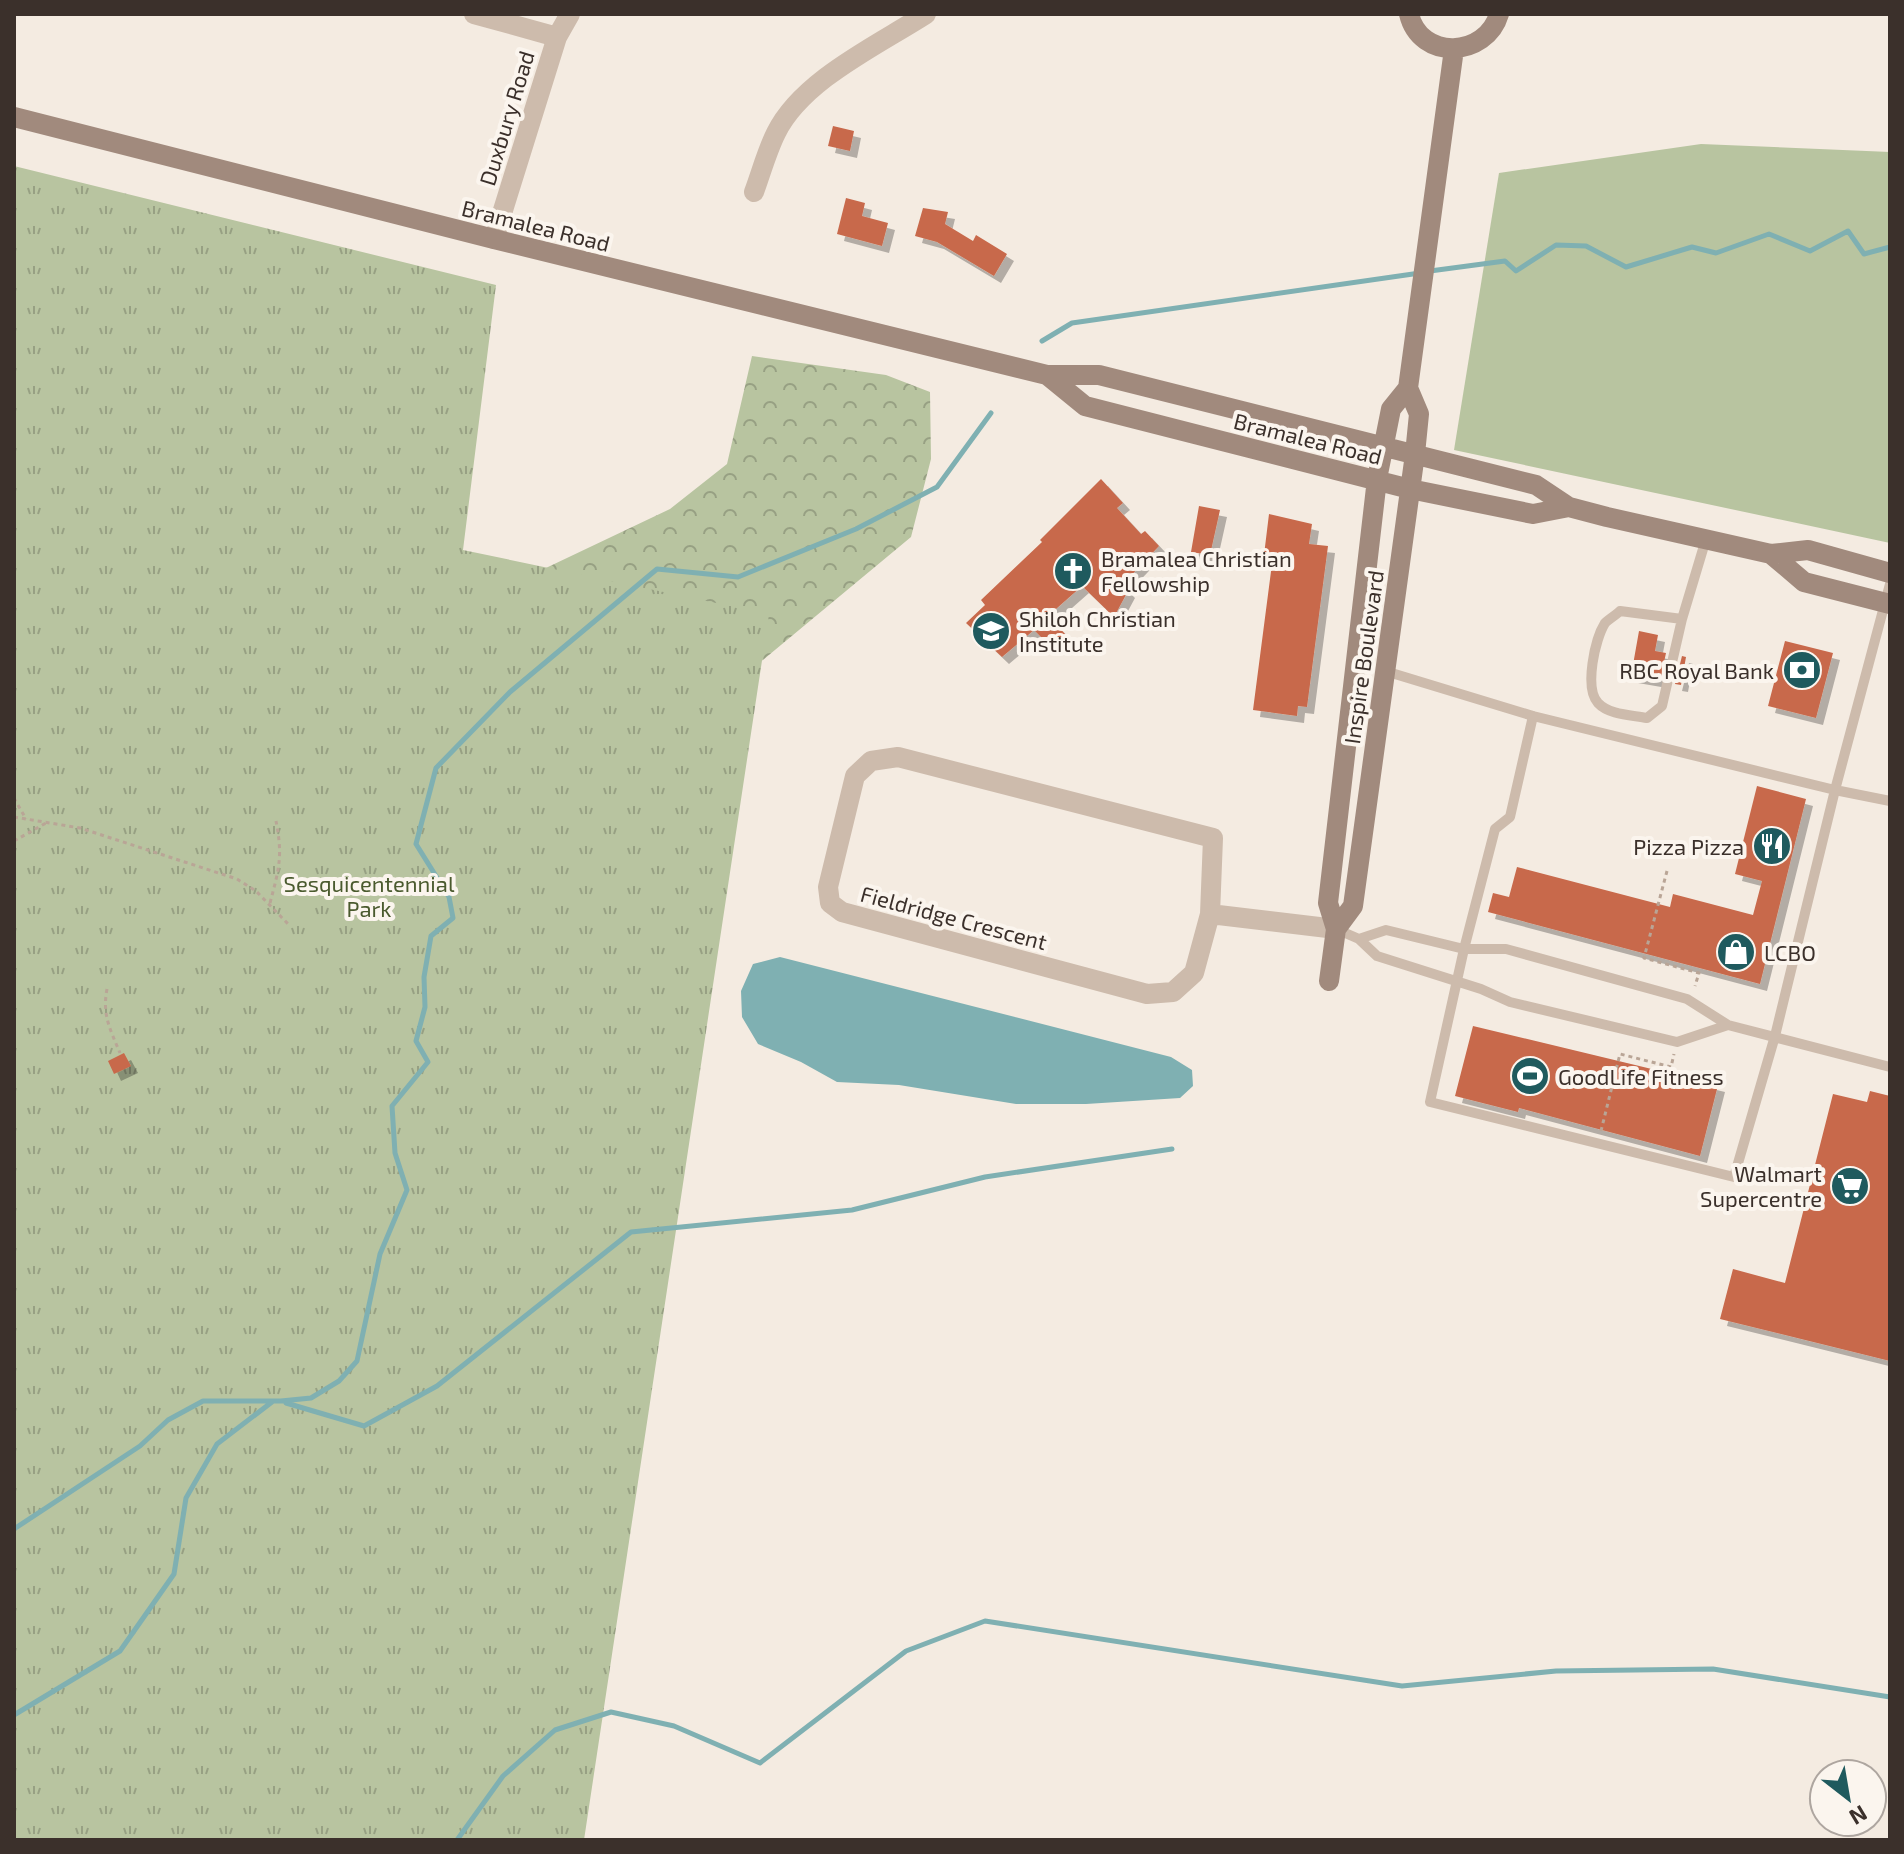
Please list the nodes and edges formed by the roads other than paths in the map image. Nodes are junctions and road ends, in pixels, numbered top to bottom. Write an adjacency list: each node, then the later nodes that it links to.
1 (474, 14): 6 (street)
2 (570, 14): 6 (street, Duxbury Road)
3 (926, 14): 9 (street)
4 (1409, 14): 7 (main road)
5 (1499, 14): 7 (main road)
6 (557, 37): 10 (street, Duxbury Road)
7 (1454, 49): 12 (main road, Inspire Boulevard)
8 (14, 117): 10 (main road, Bramalea Road)
9 (754, 192)
10 (494, 239): 11 (main road, Bramalea Road)
11 (1047, 375): 13 (main road, Bramalea Road); 15 (main road, Bramalea Road)
12 (1408, 388): 13 (main road, Inspire Boulevard); 14 (main road, Inspire Boulevard)
13 (1383, 446): 14 (main road, Bramalea Road); 15 (main road, Inspire Boulevard)
14 (1415, 454): 16 (main road, Inspire Boulevard); 17 (main road, Bramalea Road)
15 (1377, 479): 16 (main road, Bramalea Road); 28 (main road, Inspire Boulevard)
16 (1410, 489): 17 (main road, Bramalea Road); 23 (main road, Inspire Boulevard)
17 (1569, 507): 18 (main road, Bramalea Road)
18 (1706, 539): 19 (main road, Bramalea Road); 22 (lane)
19 (1771, 554): 20 (main road, Bramalea Road); 21 (main road, Bramalea Road)
20 (1890, 573)
21 (1889, 597): 25 (lane)
22 (1682, 619): 22 (lane)
23 (1385, 671): 24 (lane); 28 (main road, Inspire Boulevard)
24 (1533, 716): 25 (lane); 30 (lane)
25 (1835, 790): 26 (lane); 34 (lane)
26 (1890, 801)
27 (1210, 914): 27 (street, Fieldridge Crescent); 28 (street)
28 (1336, 929): 29 (lane); 31 (main road, Inspire Boulevard)
29 (1359, 939): 30 (lane); 32 (lane)
30 (1464, 949): 32 (lane); 33 (lane)
31 (1329, 981)
32 (1457, 981): 33 (lane); 34 (lane)
33 (1728, 1025): 34 (lane)
34 (1775, 1036): 35 (lane)
35 (1890, 1067)

